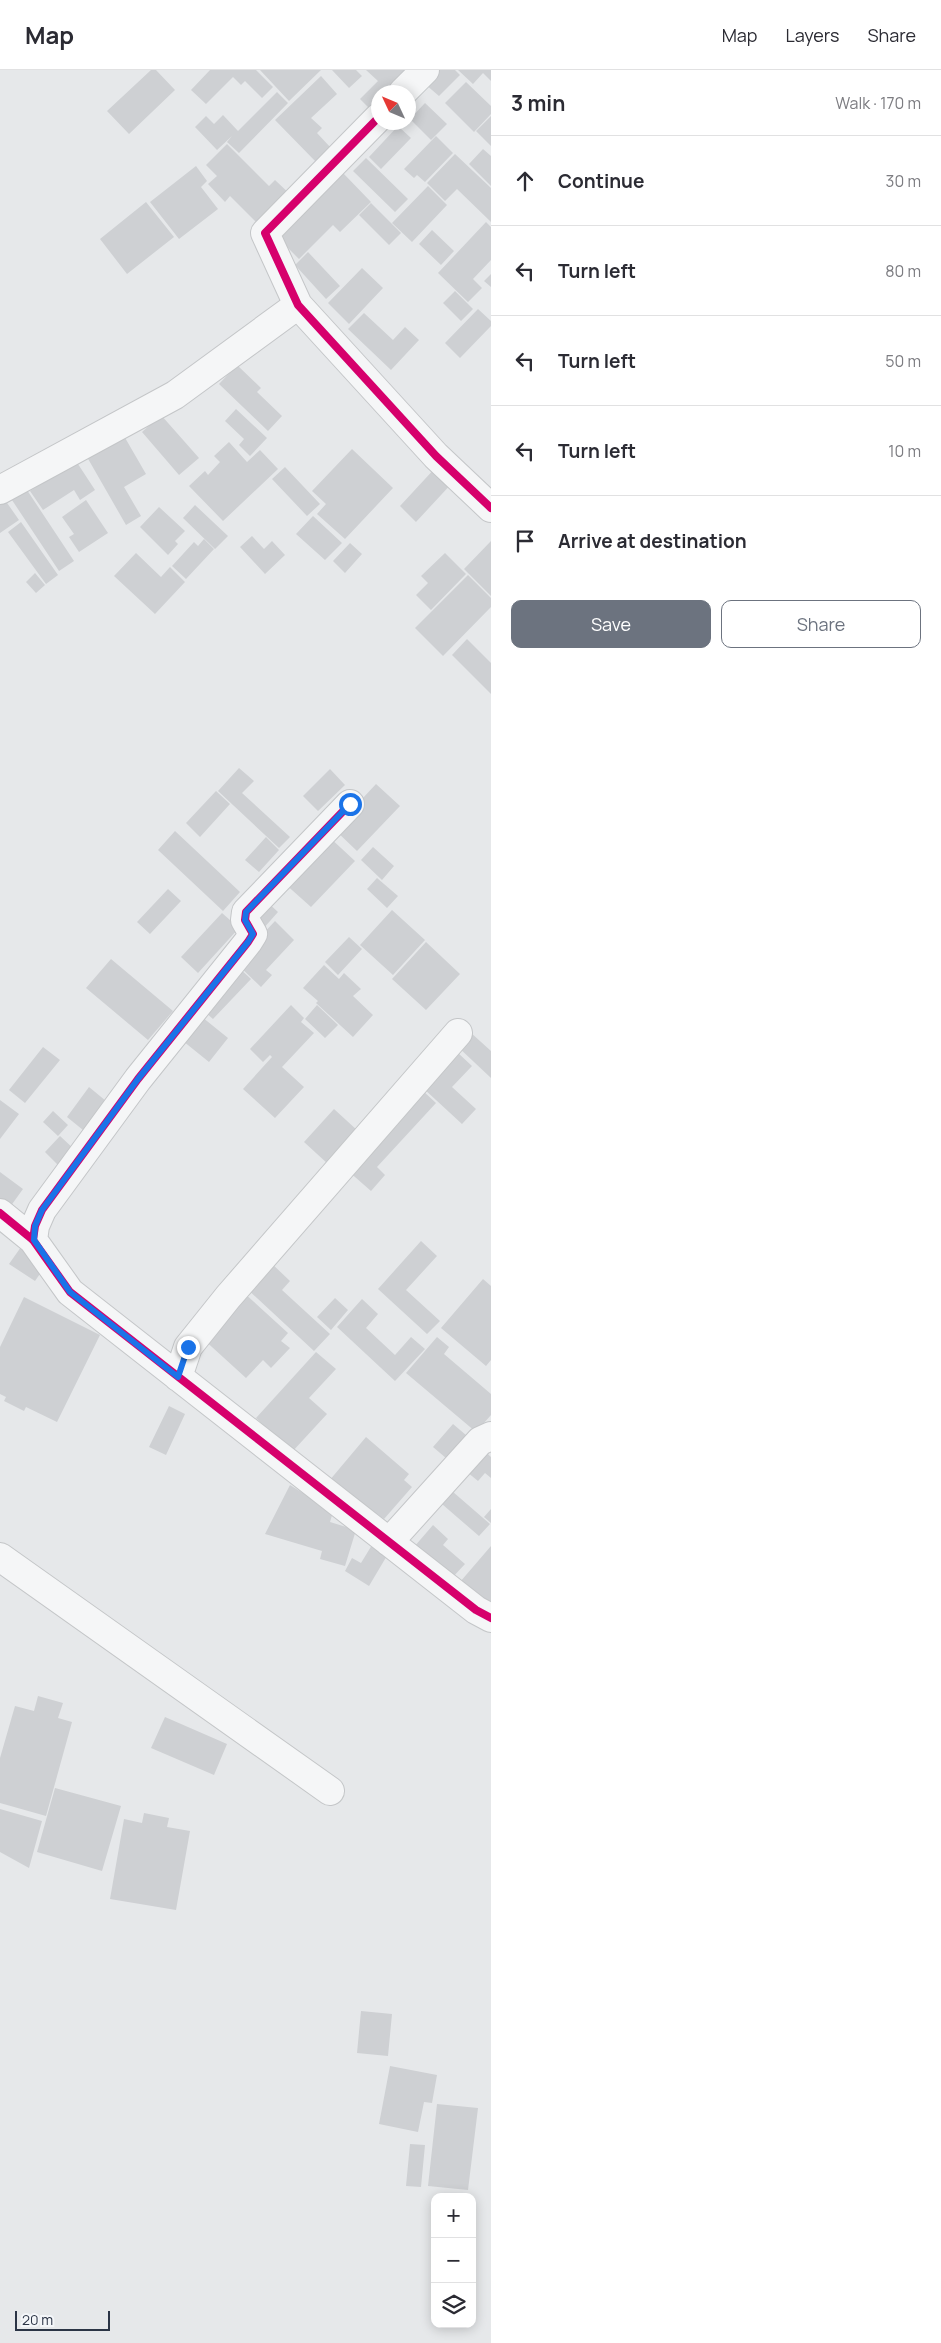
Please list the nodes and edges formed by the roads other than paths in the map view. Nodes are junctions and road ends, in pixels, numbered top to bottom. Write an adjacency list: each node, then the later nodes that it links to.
1 (425, 70): 2 (street)
2 (410, 85)
3 (371, 125): 4 (street)
4 (298, 305): 5 (street); 6 (street)
5 (0, 490)
6 (491, 508)
7 (350, 804): 10 (street)
8 (458, 1033): 11 (street)
9 (0, 1213): 10 (street)
10 (34, 1240): 11 (street)
11 (178, 1377): 13 (street)
12 (491, 1436): 13 (street)
13 (389, 1542): 15 (street)
14 (0, 1557): 16 (street)
15 (491, 1618)
16 (330, 1791)

